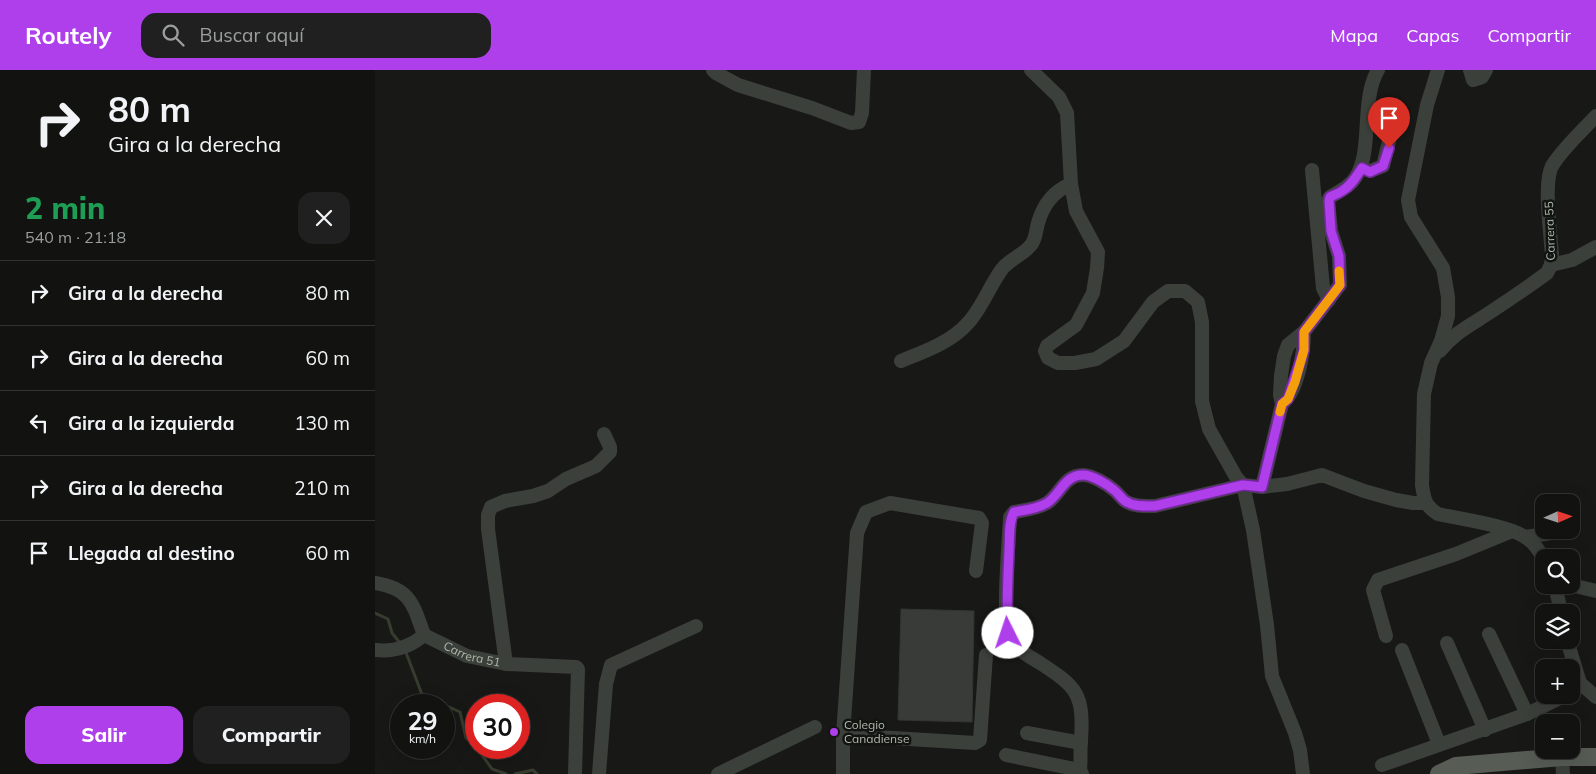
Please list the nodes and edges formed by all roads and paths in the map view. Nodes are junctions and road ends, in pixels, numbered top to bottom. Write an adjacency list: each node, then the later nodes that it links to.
1 (713, 70): 2 (street)
2 (864, 70)
3 (1031, 70): 12 (street)
4 (1378, 70): 10 (street)
5 (1438, 70): 17 (street)
6 (1470, 70): 7 (street)
7 (1486, 70)
8 (1596, 116): 14 (street, Carrera 55)
9 (1391, 133): 10 (street)
10 (1362, 168): 15 (street)
11 (1312, 170): 15 (street)
12 (1071, 184): 16 (street); 19 (street)
13 (1596, 247): 14 (street)
14 (1551, 265): 17 (street, Carrera 55)
15 (1329, 300): 20 (street)
16 (901, 361)
17 (1431, 363): 21 (street)
18 (604, 434): 38 (street)
19 (1243, 485): 20 (street); 47 (street); 58 (street)
20 (1262, 487): 21 (street)
21 (1426, 503): 22 (street)
22 (1512, 531): 24 (street); 33 (street)
23 (1535, 536): 24 (street)
24 (1526, 537): 25 (street)
25 (1537, 549)
26 (976, 571): 46 (street)
27 (375, 583): 32 (street)
28 (1580, 587): 29 (street)
29 (1596, 591)
30 (696, 626): 55 (street)
31 (1489, 634): 42 (street)
32 (424, 635): 35 (street); 38 (street, Carrera 51)
33 (1387, 636)
34 (1447, 643): 44 (street)
35 (375, 650)
36 (1402, 650): 48 (street)
37 (986, 655): 46 (street)
38 (506, 664): 54 (street, Carrera 51)
39 (1580, 688): 40 (street)
40 (1596, 696)
41 (1548, 704): 42 (street)
42 (1527, 714): 44 (street)
43 (815, 727): 56 (street)
44 (1485, 730): 48 (street)
45 (1027, 733): 47 (street)
46 (843, 735): 57 (street)
47 (1081, 742): 53 (street)
48 (1439, 744): 51 (street)
49 (1007, 755): 53 (street)
50 (1596, 757): 52 (main road)
51 (1382, 765)
52 (1563, 766): 59 (main road)
53 (1081, 772)
54 (575, 774)
55 (599, 774)
56 (717, 774)
57 (843, 774)
58 (1303, 774)
59 (1439, 774)

